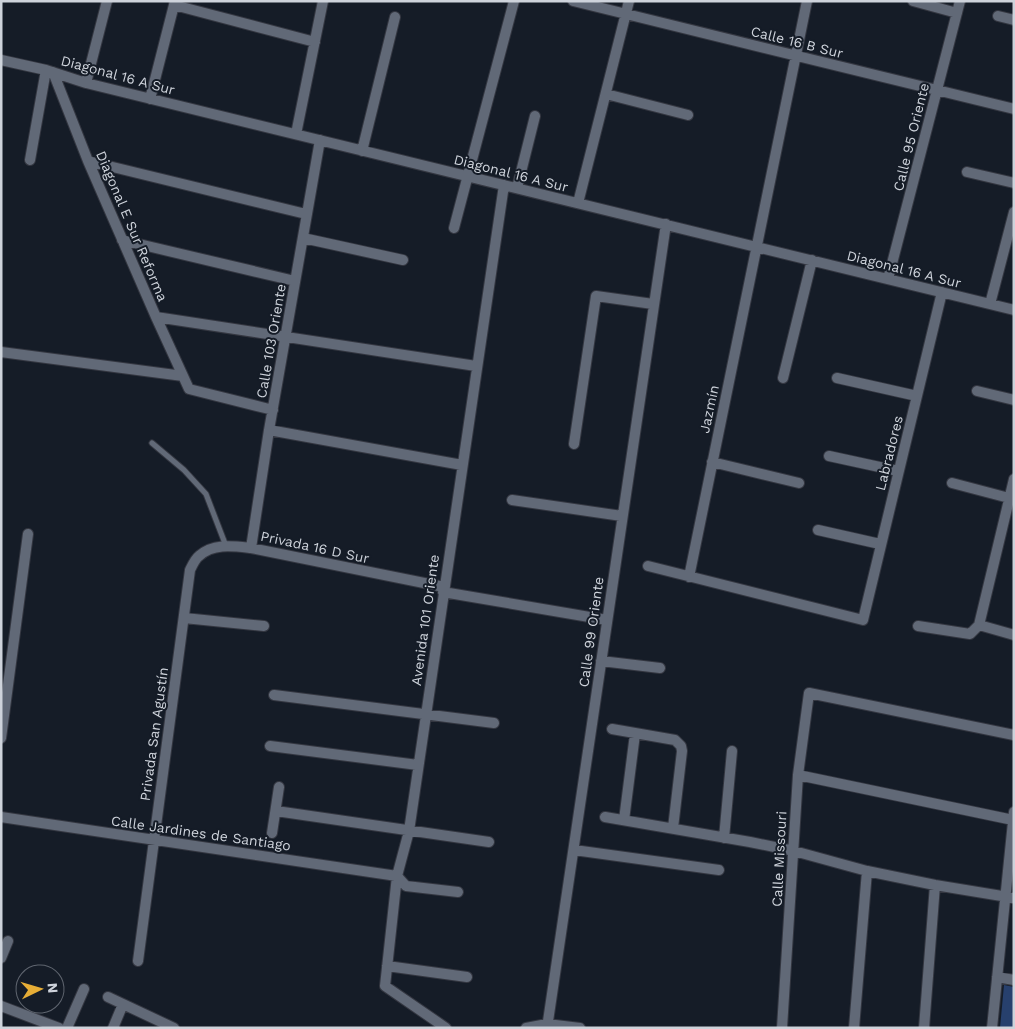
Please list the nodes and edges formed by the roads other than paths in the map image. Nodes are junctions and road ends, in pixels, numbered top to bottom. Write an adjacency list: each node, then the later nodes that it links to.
1 (107, 1): 19 (street)
2 (323, 1): 15 (street)
3 (514, 1): 32 (street)
4 (573, 1): 11 (street, Calle 16 B Sur)
5 (629, 1): 11 (street)
6 (808, 1): 16 (street, Jazmín)
7 (913, 1): 10 (street)
8 (960, 1): 10 (street, Calle 95 Oriente)
9 (175, 3): 15 (street); 22 (street)
10 (957, 13): 20 (street, Calle 95 Oriente)
11 (626, 14): 16 (street, Calle 16 B Sur); 21 (street)
12 (998, 16): 14 (street)
13 (395, 17): 28 (street)
14 (1014, 20)
15 (315, 42): 26 (street)
16 (797, 56): 20 (street, Calle 16 B Sur); 43 (street, Jazmín)
17 (1, 60): 18 (street, Diagonal 16 A Sur)
18 (49, 71): 19 (street, Diagonal 16 A Sur); 29 (street); 30 (street, Diagonal E Sur Reforma)
19 (86, 83): 22 (street, Diagonal 16 A Sur)
20 (937, 91): 23 (street, Calle 16 B Sur); 46 (street, Calle 95 Oriente)
21 (606, 94): 24 (street); 36 (street)
22 (150, 98): 26 (street, Diagonal 16 A Sur)
23 (1014, 109)
24 (688, 115)
25 (535, 116): 35 (street)
26 (296, 134): 27 (street, Diagonal 16 A Sur)
27 (320, 140): 28 (street, Diagonal 16 A Sur); 37 (street, Calle 103 Oriente)
28 (362, 151): 32 (street, Diagonal 16 A Sur)
29 (30, 160)
30 (88, 161): 37 (street); 42 (street, Diagonal E Sur Reforma)
31 (967, 172): 33 (street)
32 (466, 176): 34 (street, Diagonal 16 A Sur); 40 (street)
33 (1014, 183)
34 (504, 184): 35 (street, Diagonal 16 A Sur); 55 (street, Avenida 101 Oriente)
35 (518, 188): 36 (street, Diagonal 16 A Sur)
36 (578, 203): 39 (street, Diagonal 16 A Sur)
37 (306, 214): 41 (street, Calle 103 Oriente)
38 (1014, 214): 50 (street)
39 (666, 224): 43 (street, Diagonal 16 A Sur); 49 (street, Calle 99 Oriente)
40 (454, 228)
41 (303, 238): 44 (street); 47 (street, Calle 103 Oriente)
42 (122, 240): 47 (street); 52 (street, Diagonal E Sur Reforma)
43 (756, 247): 45 (street, Diagonal 16 A Sur); 67 (street, Jazmín)
44 (403, 260)
45 (812, 260): 46 (street, Diagonal 16 A Sur); 57 (street)
46 (888, 279): 48 (street, Diagonal 16 A Sur)
47 (295, 281): 53 (street, Calle 103 Oriente)
48 (942, 292): 50 (street, Diagonal 16 A Sur); 60 (street, Labradores)
49 (653, 304): 65 (street); 75 (street, Calle 99 Oriente)
50 (990, 304): 51 (street, Diagonal 16 A Sur)
51 (1014, 310)
52 (156, 317): 53 (street); 56 (street, Diagonal E Sur Reforma)
53 (285, 338): 55 (street); 62 (street, Calle 103 Oriente)
54 (1, 352): 56 (street)
55 (476, 366): 68 (street, Avenida 101 Oriente)
56 (183, 376): 62 (street, Diagonal E Sur Reforma)
57 (783, 378)
58 (837, 378): 60 (street)
59 (977, 391): 61 (street)
60 (916, 396): 69 (street, Labradores)
61 (1014, 400)
62 (272, 410): 63 (street, Calle 103 Oriente)
63 (269, 430): 68 (street); 80 (street, Calle 103 Oriente)
64 (152, 443): 79 (lane)
65 (574, 444)
66 (829, 456): 69 (street)
67 (712, 462): 71 (street); 83 (street, Jazmín)
68 (462, 465): 84 (street, Avenida 101 Oriente)
69 (898, 471): 78 (street, Labradores)
70 (1013, 482): 73 (street)
71 (799, 483)
72 (952, 483): 73 (street)
73 (1009, 498): 87 (street)
74 (512, 500): 75 (street)
75 (622, 516): 86 (street, Calle 99 Oriente)
76 (818, 530): 78 (street)
77 (28, 534): 99 (street)
78 (880, 544): 83 (street, Labradores)
79 (226, 546): 80 (street, Privada 16 D Sur); 82 (street, Privada 16 D Sur)
80 (251, 548): 84 (street, Privada 16 D Sur)
81 (648, 566): 83 (street)
82 (190, 570): 85 (street, Privada San Agustín)
83 (689, 577)
84 (443, 590): 86 (street, Privada 16 D Sur); 94 (street, Avenida 101 Oriente)
85 (184, 618): 88 (street); 114 (street, Privada San Agustín)
86 (607, 620): 91 (street, Calle 99 Oriente)
87 (979, 625): 89 (street); 90 (street)
88 (264, 626)
89 (918, 626)
90 (1014, 634)
91 (601, 661): 92 (street); 116 (street, Calle 99 Oriente)
92 (660, 668)
93 (274, 695): 94 (street)
94 (425, 714): 95 (street); 102 (street, Avenida 101 Oriente)
95 (494, 723)
96 (612, 729): 97 (street)
97 (635, 734): 109 (street); 110 (street)
98 (1014, 735): 103 (street, Calle Missouri)
99 (1, 738)
100 (270, 746): 102 (street)
101 (732, 750): 113 (street)
102 (418, 765): 111 (street, Avenida 101 Oriente)
103 (798, 775): 106 (street); 117 (street, Calle Missouri)
104 (279, 787): 105 (street)
105 (276, 811): 111 (street); 112 (street)
106 (1013, 816): 123 (street)
107 (1, 817): 114 (street, Calle Jardines de Santiago)
108 (605, 817): 109 (street)
109 (624, 820): 110 (street)
110 (672, 828): 113 (street)
111 (409, 831): 115 (street); 120 (street, Avenida 101 Oriente)
112 (272, 833)
113 (724, 838): 117 (street)
114 (154, 839): 120 (street, Calle Jardines de Santiago); 126 (street, Privada San Agustín)
115 (488, 842)
116 (574, 850): 118 (street); 135 (street, Calle 99 Oriente)
117 (794, 851): 119 (street); 143 (street, Calle Missouri)
118 (719, 870)
119 (868, 871): 121 (street); 144 (street)
120 (397, 876): 122 (street); 127 (street, Avenida 101 Oriente)
121 (935, 885): 123 (street); 145 (street)
122 (458, 892)
123 (1010, 898): 129 (street)
124 (8, 940): 125 (street)
125 (1, 958)
126 (138, 961)
127 (387, 966): 128 (street); 140 (street, Avenida 101 Oriente)
128 (467, 977)
129 (997, 977): 130 (street); 146 (street)
130 (1014, 980)
131 (84, 988): 137 (street)
132 (108, 997): 133 (street)
133 (123, 1004): 138 (street); 139 (street)
134 (1, 1006): 136 (street)
135 (547, 1026): 141 (street); 142 (street)
136 (60, 1028)
137 (67, 1028)
138 (113, 1028)
139 (174, 1028)
140 (446, 1028)
141 (526, 1028)
142 (580, 1028)
143 (782, 1028)
144 (854, 1028)
145 (924, 1028)
146 (992, 1028)

